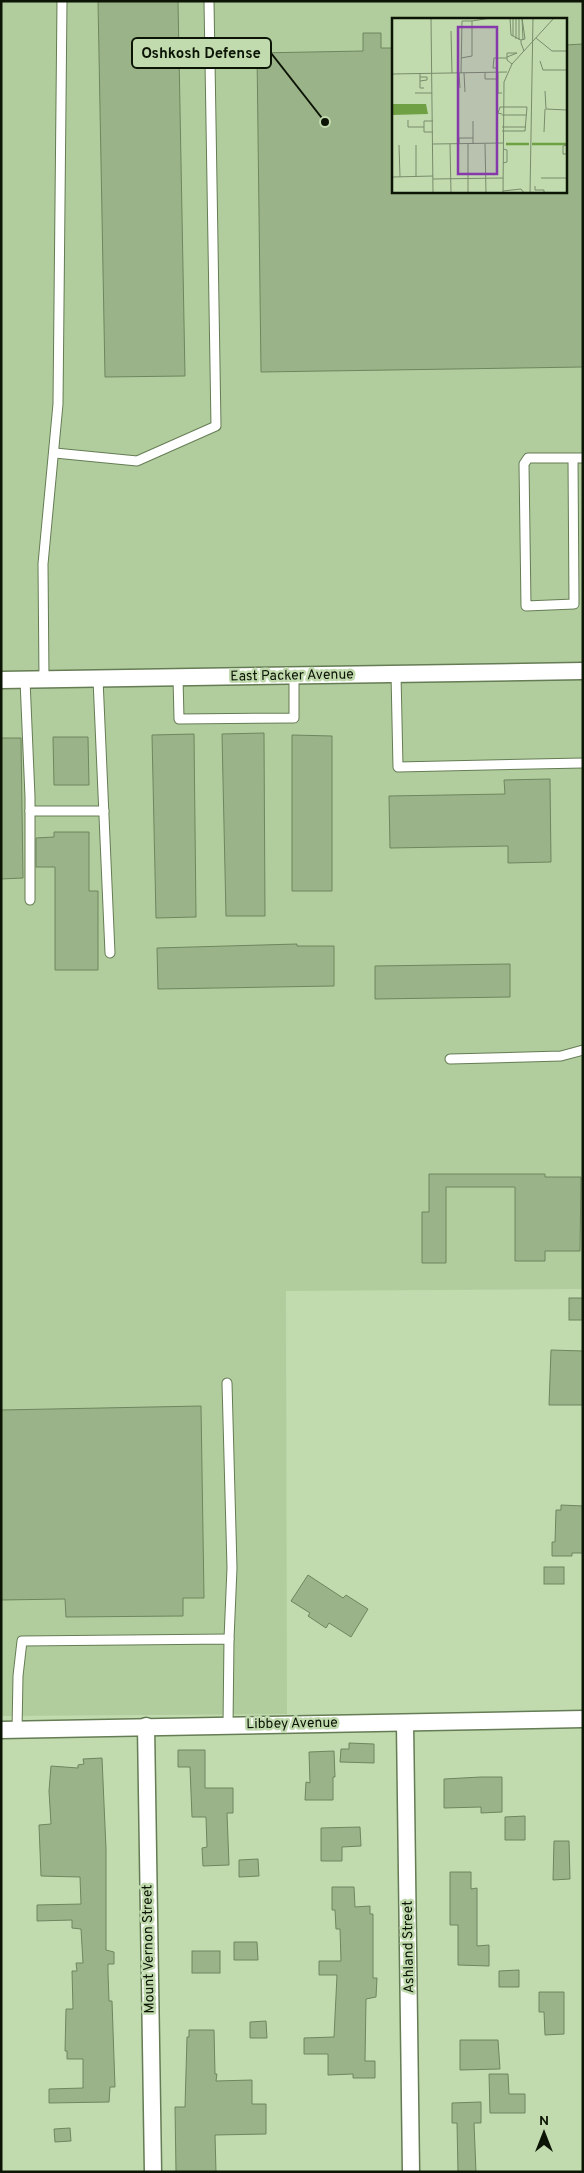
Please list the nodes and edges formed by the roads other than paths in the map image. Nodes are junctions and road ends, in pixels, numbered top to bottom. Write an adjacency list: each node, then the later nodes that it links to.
1 (62, 1): 3 (lane)
2 (209, 1): 3 (lane)
3 (55, 453): 11 (lane)
4 (578, 458): 5 (lane); 5 (lane)
5 (578, 508)
6 (583, 671): 7 (street, East Packer Avenue)
7 (396, 674): 8 (street, East Packer Avenue); 14 (lane)
8 (294, 676): 9 (street, East Packer Avenue); 9 (lane)
9 (178, 677): 10 (street, East Packer Avenue)
10 (98, 678): 11 (street, East Packer Avenue); 16 (lane)
11 (44, 679): 13 (street, East Packer Avenue)
12 (1, 680): 13 (street, East Packer Avenue)
13 (25, 680): 15 (lane)
14 (583, 763)
15 (30, 811): 16 (lane); 17 (lane)
16 (104, 811): 18 (lane)
17 (30, 900)
18 (110, 953)
19 (583, 1050): 20 (lane)
20 (450, 1059)
21 (227, 1384): 22 (lane)
22 (230, 1639): 25 (lane); 27 (lane)
23 (583, 1719): 24 (street, Libbey Avenue)
24 (405, 1723): 25 (street, Libbey Avenue); 29 (street, Ashland Street)
25 (228, 1725): 26 (street, Libbey Avenue)
26 (146, 1726): 27 (street, Libbey Avenue); 28 (street, Mount Vernon Street)
27 (9, 1730)
28 (152, 2172)
29 (411, 2172)

